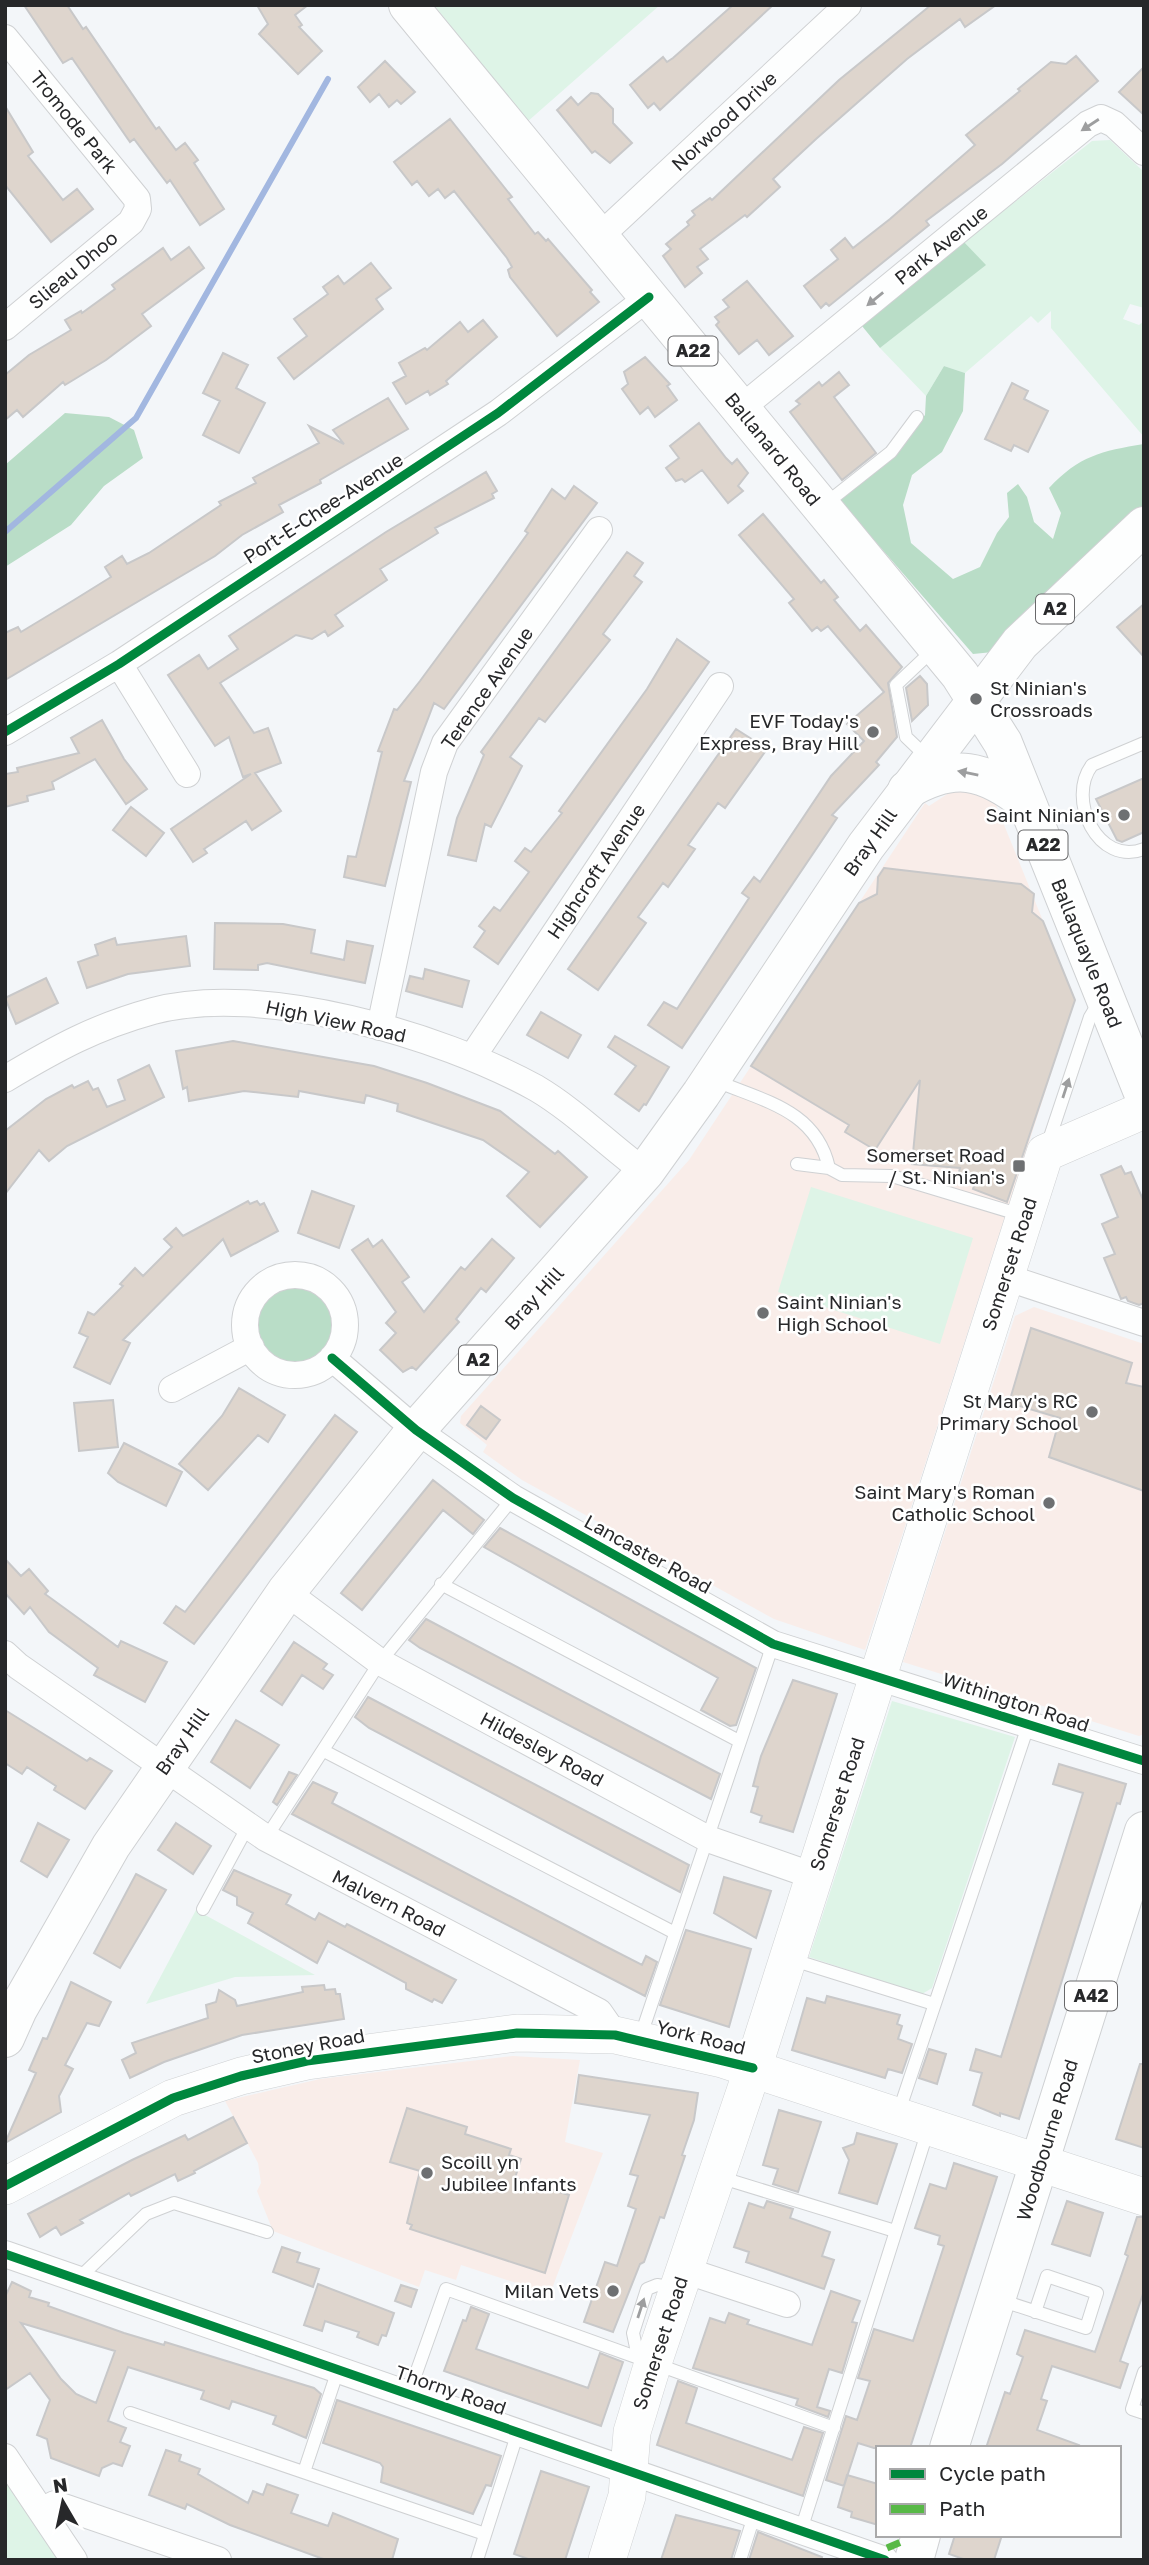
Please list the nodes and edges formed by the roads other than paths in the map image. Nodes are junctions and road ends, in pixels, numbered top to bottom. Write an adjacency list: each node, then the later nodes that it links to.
1 (408, 5): 6 (main road, Ballanard Road / A22)
2 (848, 5): 6 (street, Norwood Drive)
3 (5, 38): 5 (street, Tromode Park)
4 (1144, 152): 9 (street, Park Avenue, one-way to 9)
5 (138, 209): 8 (street, Slieau Dhoo)
6 (599, 237): 7 (main road, Ballanard Road / A22)
7 (649, 298): 9 (main road, Ballanard Road / A22); 15 (street, Port-E-Chee-Avenue)
8 (5, 327)
9 (740, 409): 11 (main road, Ballanard Road / A22)
10 (917, 417): 11 (lane)
11 (821, 508): 14 (main road, Ballanard Road / A22)
12 (1144, 527): 17 (main road, A2)
13 (599, 530): 26 (street, Terence Avenue)
14 (937, 647): 17 (main road, Ballanard Road / A22); 20 (lane)
15 (119, 664): 18 (street, Port-E-Chee-Avenue); 21 (street)
16 (720, 686): 27 (street, Highcroft Avenue)
17 (976, 699): 20 (main road, Bray Hill / A2); 23 (main road, Ballaquayle Road / A22)
18 (5, 732)
19 (1144, 743): 24 (lane)
20 (929, 759): 22 (main road, Bray Hill / A2)
21 (187, 774)
22 (907, 790): 23 (main road, one-way to 22); 29 (main road, Bray Hill / A2)
23 (1026, 802): 25 (main road, Ballaquayle Road / A22)
24 (1144, 849)
25 (1104, 994): 30 (main road, Ballaquayle Road / A22); 32 (lane, one-way to 25)
26 (380, 1027): 27 (street, High View Road); 28 (street, High View Road)
27 (473, 1056): 35 (street, High View Road)
28 (5, 1079)
29 (711, 1079): 34 (lane); 35 (main road, Bray Hill / A2)
30 (1144, 1095)
31 (1144, 1110): 32 (main road)
32 (1045, 1153): 36 (main road, Somerset Road)
33 (797, 1164): 34 (lane)
34 (829, 1168): 36 (lane)
35 (645, 1172): 42 (main road, Bray Hill / A2)
36 (1024, 1216): 37 (main road, Somerset Road)
37 (1005, 1278): 38 (street); 49 (main road, Somerset Road)
38 (1144, 1323)
39 (251, 1348): 40 (street); 40 (street); 41 (street)
40 (332, 1358): 42 (street, Lancaster Road)
41 (172, 1389)
42 (416, 1430): 43 (street, Lancaster Road); 45 (main road, Bray Hill / A2)
43 (513, 1499): 44 (lane); 46 (street, Lancaster Road)
44 (441, 1584): 48 (lane); 51 (lane)
45 (286, 1592): 48 (street, Hildesley Road); 54 (main road, Bray Hill / A2)
46 (773, 1644): 49 (street, Lancaster Road); 51 (lane)
47 (5, 1654): 54 (street)
48 (380, 1662): 52 (lane); 57 (street, Hildesley Road)
49 (878, 1676): 50 (street, Withington Road); 58 (main road, Somerset Road)
50 (1029, 1723): 53 (street, Withington Road); 62 (lane)
51 (738, 1741): 57 (lane)
52 (324, 1751): 56 (lane); 60 (lane)
53 (1144, 1761)
54 (164, 1766): 56 (street, Malvern Road); 63 (main road, Bray Hill / A2)
55 (1144, 1831): 67 (main road, Woodbourne Road / A42)
56 (257, 1832): 59 (lane); 64 (street, Malvern Road)
57 (708, 1839): 58 (street, Hildesley Road); 60 (lane)
58 (814, 1875): 61 (main road, Somerset Road)
59 (203, 1909)
60 (675, 1933): 64 (lane)
61 (787, 1958): 62 (lane); 65 (main road, Somerset Road)
62 (934, 2004): 66 (lane)
63 (10, 2016)
64 (627, 2037): 65 (main road, York Road); 69 (main road, Stoney Road)
65 (753, 2068): 66 (main road, York Road); 68 (main road, Somerset Road)
66 (914, 2120): 67 (main road, York Road); 71 (lane)
67 (1039, 2161): 70 (main road, York Road); 76 (main road, Woodbourne Road / A42)
68 (715, 2176): 71 (lane); 75 (main road, Somerset Road)
69 (5, 2186)
70 (1144, 2197)
71 (895, 2231): 85 (lane)
72 (267, 2232): 74 (lane)
73 (5, 2254): 74 (street, Thorny Road)
74 (78, 2279): 80 (street, Thorny Road)
75 (681, 2279): 77 (street); 79 (main road, Somerset Road)
76 (996, 2299): 78 (lane); 87 (main road, Woodbourne Road / A42)
77 (787, 2304)
78 (1035, 2312): 78 (lane)
79 (646, 2360): 82 (lane); 85 (lane); 89 (main road, Somerset Road)
80 (338, 2370): 82 (street, Thorny Road); 90 (lane)
81 (1144, 2372): 84 (lane)
82 (408, 2393): 86 (street, Thorny Road)
83 (130, 2413): 90 (lane)
84 (1144, 2413)
85 (834, 2428): 93 (lane)
86 (518, 2432): 89 (street, Thorny Road); 94 (lane)
87 (950, 2446)
88 (5, 2457): 91 (street)
89 (629, 2470): 92 (street, Thorny Road); 99 (main road, Somerset Road)
90 (304, 2472): 94 (lane)
91 (43, 2510): 96 (street); 97 (street)
92 (755, 2513): 93 (street, Thorny Road); 100 (lane)
93 (801, 2530): 101 (street, Thorny Road)
94 (485, 2534): 98 (lane)
95 (920, 2537): 102 (main road)
96 (74, 2560)
97 (218, 2560)
98 (477, 2560)
99 (607, 2560)
100 (740, 2560)
101 (885, 2560)
102 (914, 2560)

